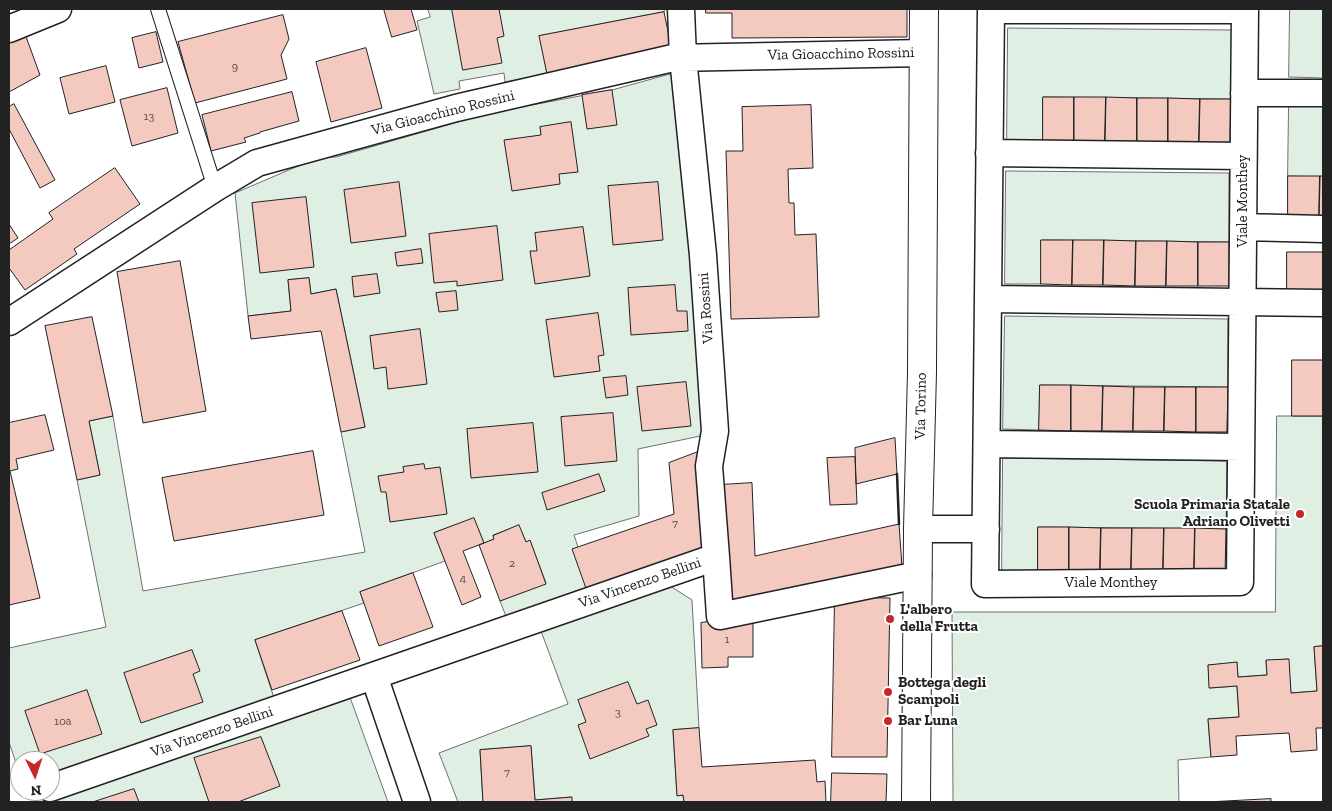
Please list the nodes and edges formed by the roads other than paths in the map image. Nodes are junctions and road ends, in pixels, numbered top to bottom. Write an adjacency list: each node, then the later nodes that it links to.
1 (58, 9): 7 (street)
2 (158, 9): 14 (lane)
3 (681, 9): 9 (street, Via Rossini)
4 (924, 9): 8 (street, Via Torino)
5 (991, 9): 6 (street); 12 (street, Viale Monthey)
6 (1245, 10): 10 (street, Viale Monthey)
7 (9, 29)
8 (923, 52): 9 (street, Via Gioacchino Rossini); 23 (street, Via Torino)
9 (683, 58): 14 (street, Via Gioacchino Rossini); 25 (street, Via Rossini)
10 (1244, 93): 11 (street); 13 (street, Viale Monthey)
11 (1323, 94)
12 (989, 153): 13 (street); 17 (street, Viale Monthey)
13 (1244, 156): 15 (street, Viale Monthey)
14 (215, 188): 20 (street, Via Gioacchino Rossini)
15 (1243, 227): 16 (street); 18 (street, Viale Monthey)
16 (1323, 229)
17 (988, 299): 18 (street); 21 (street, Viale Monthey)
18 (1242, 302): 19 (street); 22 (street, Viale Monthey)
19 (1323, 303)
20 (9, 322)
21 (986, 444): 22 (street); 24 (street, Viale Monthey)
22 (1241, 447): 24 (street, Viale Monthey)
23 (918, 529): 24 (street); 26 (street, Via Torino)
24 (986, 529)
25 (716, 557): 26 (street, Via Vincenzo Bellini); 27 (street, Via Vincenzo Bellini)
26 (918, 575): 30 (street, Via Torino)
27 (374, 676): 28 (street, Via Vincenzo Bellini); 29 (street)
28 (60, 785)
29 (417, 802)
30 (916, 802)

